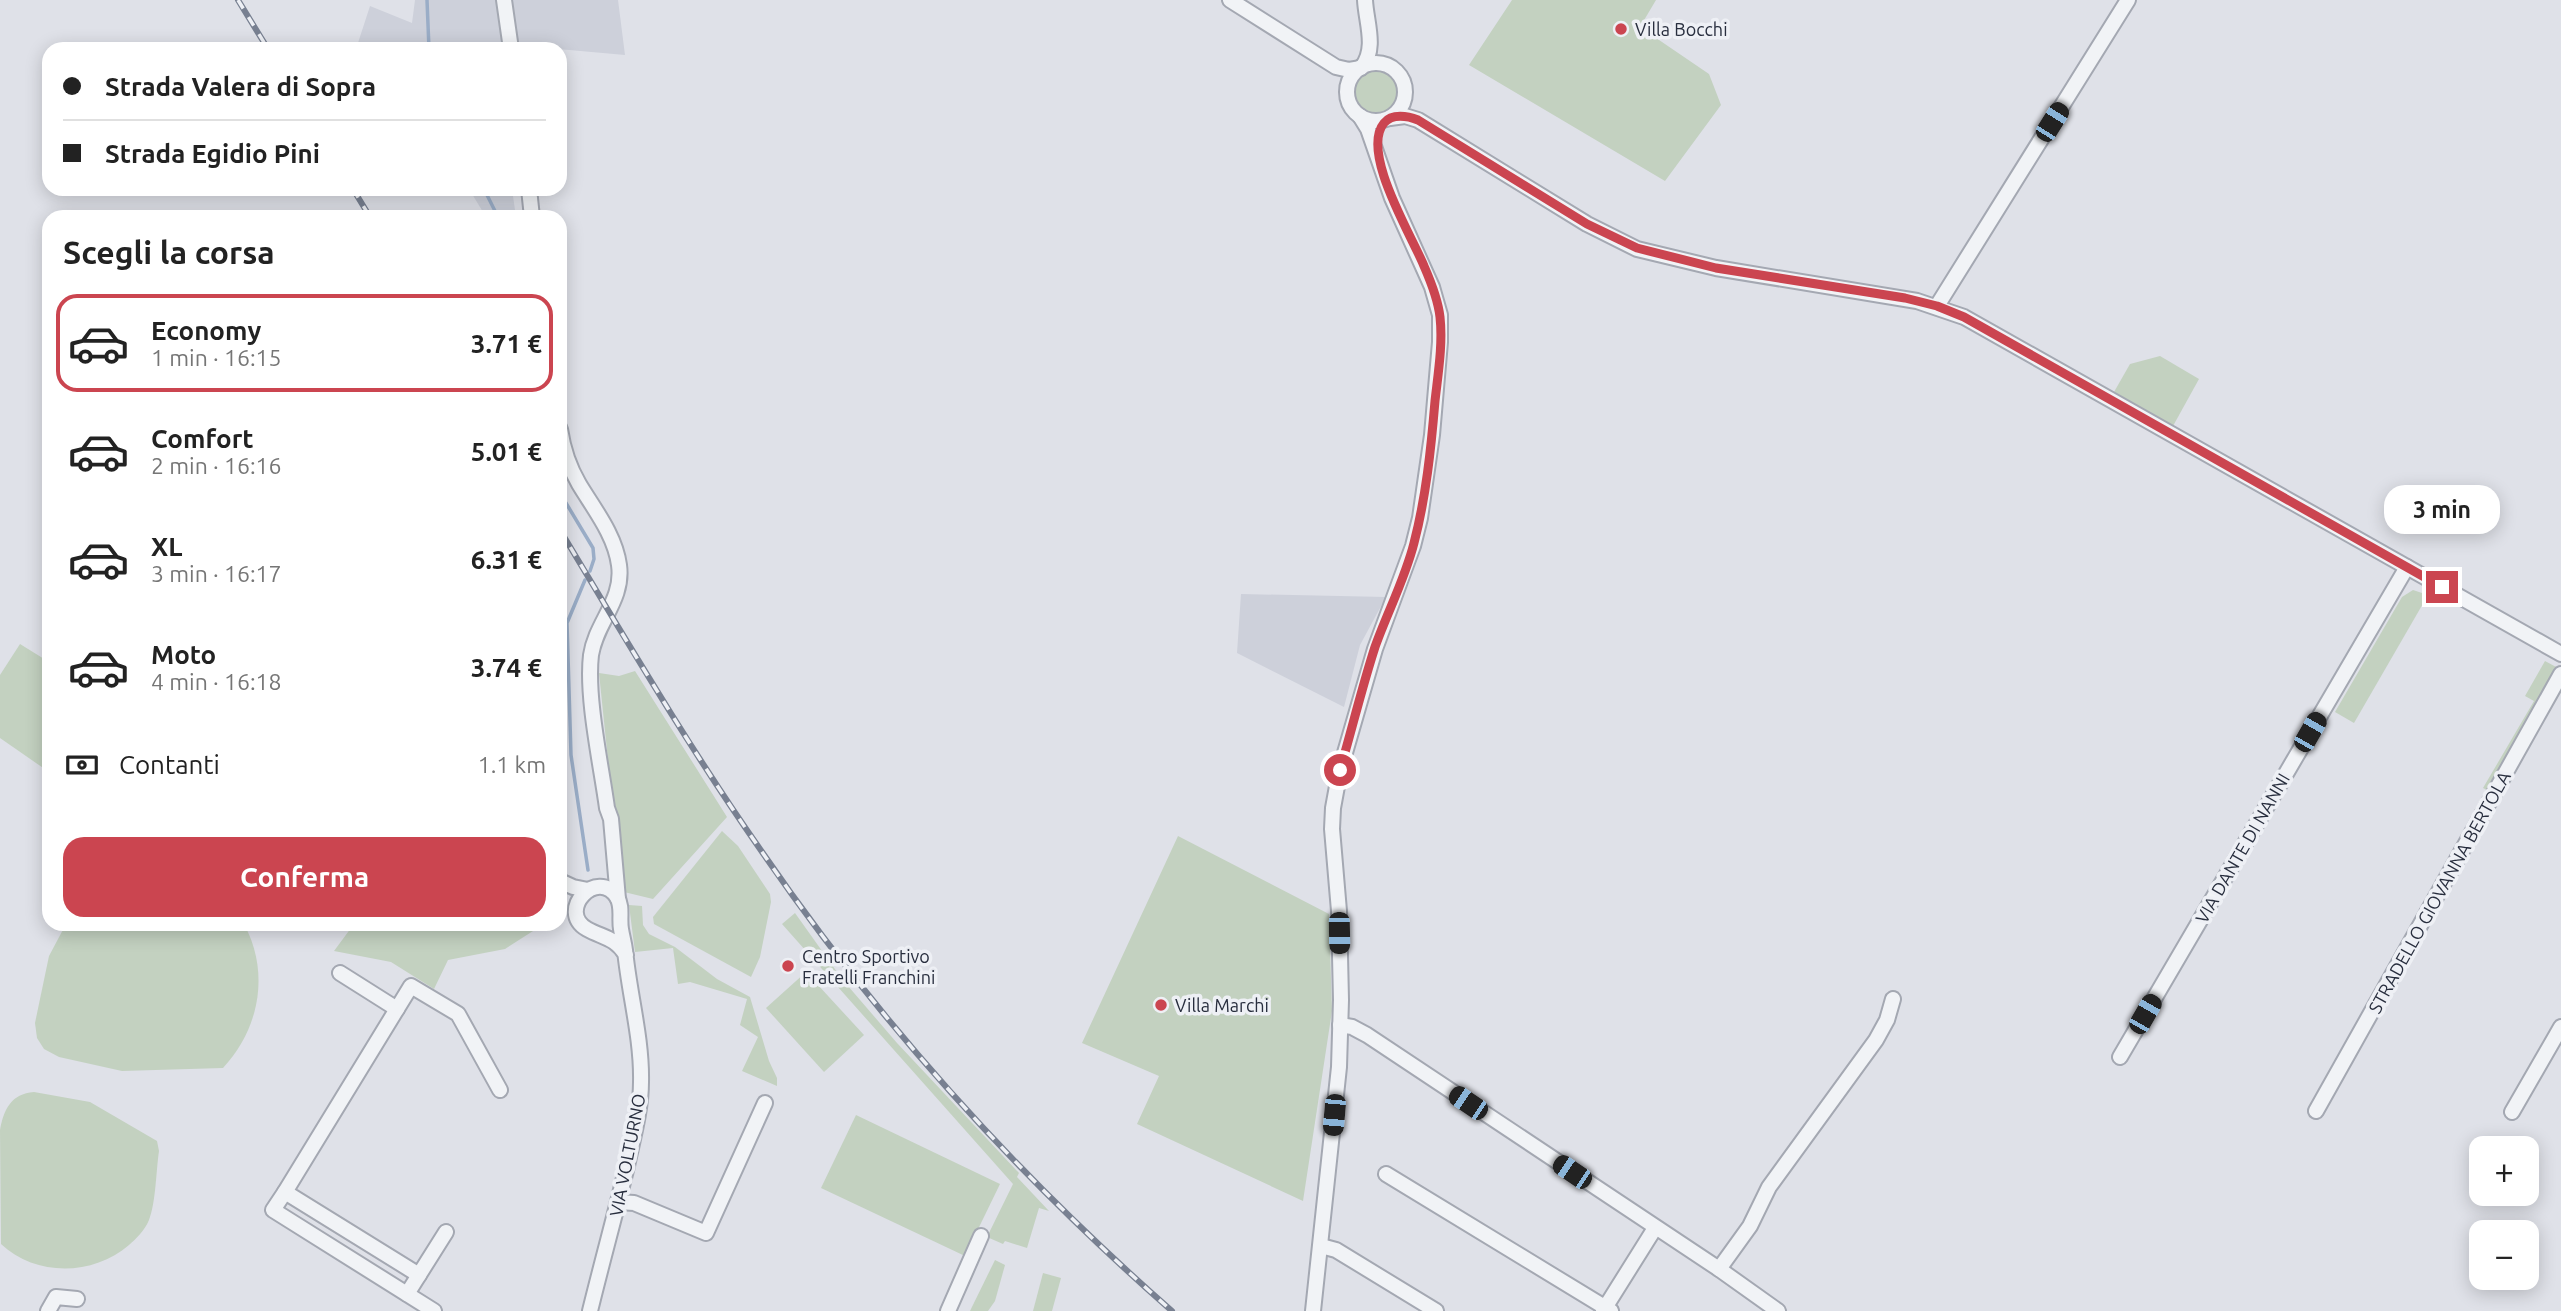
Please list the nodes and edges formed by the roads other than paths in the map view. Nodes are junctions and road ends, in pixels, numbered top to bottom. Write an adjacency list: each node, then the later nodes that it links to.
1 (504, 0): 6 (street)
2 (1230, 0): 7 (street)
3 (1365, 0): 5 (street)
4 (2128, 0): 16 (street)
5 (1369, 34): 8 (street); 9 (street)
6 (509, 42)
7 (1300, 45): 8 (street); 11 (street)
8 (1362, 67): 9 (street); 11 (street)
9 (1394, 69): 10 (street)
10 (1405, 86): 13 (street); 14 (street)
11 (1349, 100): 12 (street)
12 (1360, 116): 13 (street); 15 (street)
13 (1389, 118): 14 (street); 15 (street)
14 (1454, 141): 16 (street)
15 (1378, 154): 32 (street)
16 (1937, 306): 18 (street)
17 (567, 453): 21 (street, VIA VOLTURNO)
18 (2407, 567): 19 (street); 34 (street, VIA DANTE DI NANNI)
19 (2561, 654)
20 (2561, 674): 37 (street, STRADELLO GIOVANNA BERTOLA)
21 (607, 808): 23 (street, VIA VOLTURNO); 25 (street, VIA VOLTURNO)
22 (567, 884): 23 (street)
23 (589, 889): 25 (street); 26 (street, VIA VOLTURNO)
24 (567, 895): 26 (street)
25 (619, 906): 27 (street); 28 (street, VIA VOLTURNO)
26 (576, 912): 27 (street)
27 (596, 932): 28 (street)
28 (626, 955): 41 (street, VIA VOLTURNO)
29 (340, 973): 31 (street)
30 (1892, 999): 46 (street)
31 (397, 1009): 35 (street); 40 (street)
32 (1340, 1025): 42 (street); 45 (street)
33 (2561, 1027): 38 (street)
34 (2120, 1057)
35 (500, 1090)
36 (765, 1103): 41 (street)
37 (2316, 1111)
38 (2512, 1112)
39 (1386, 1174): 51 (street)
40 (285, 1192): 47 (street); 48 (street)
41 (618, 1202): 54 (street, VIA VOLTURNO)
42 (1655, 1228): 46 (street); 51 (street)
43 (446, 1232): 47 (street)
44 (981, 1236): 55 (street)
45 (1321, 1246): 56 (street); 57 (street)
46 (1720, 1269): 50 (street)
47 (419, 1275): 48 (street)
48 (407, 1294): 53 (street)
49 (77, 1299): 52 (street)
50 (1759, 1306): 58 (street)
51 (1606, 1310)
52 (48, 1311)
53 (434, 1311)
54 (590, 1311)
55 (948, 1311)
56 (1313, 1311)
57 (1436, 1311)
58 (1777, 1311)

